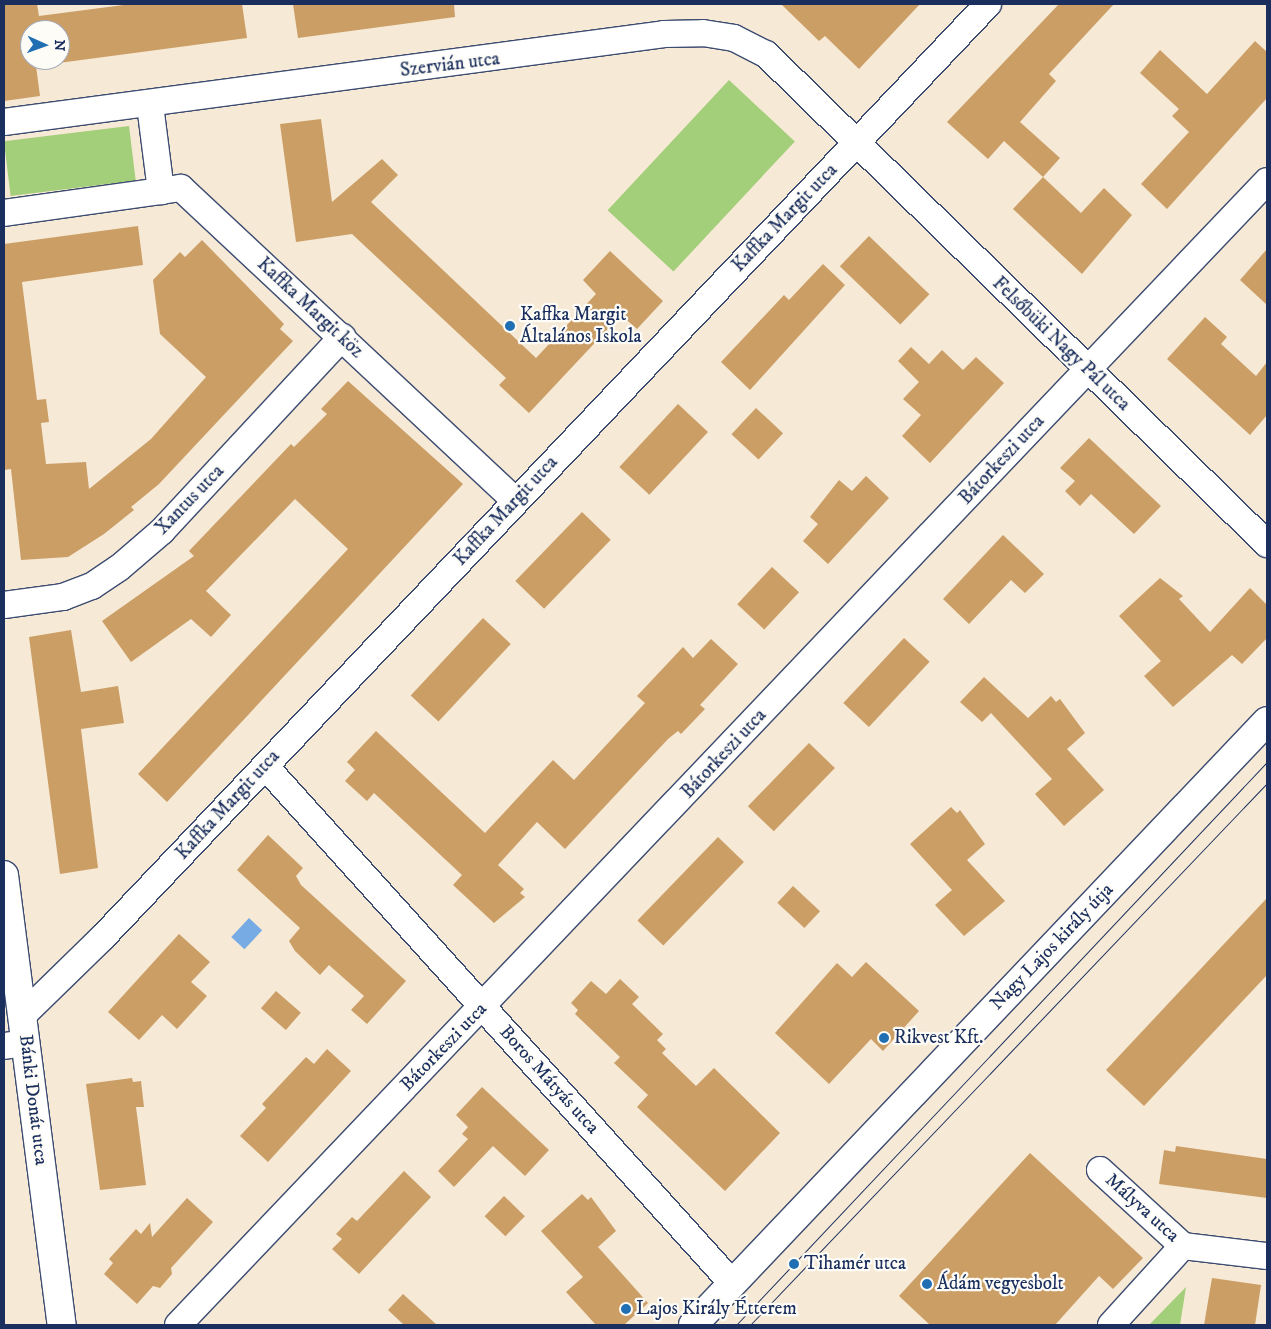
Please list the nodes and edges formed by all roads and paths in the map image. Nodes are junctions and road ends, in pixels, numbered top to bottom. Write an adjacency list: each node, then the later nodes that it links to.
1 (988, 4): 4 (street, Kaffka Margit utca)
2 (150, 105): 3 (street, Szervián utca); 4 (street, Szervián utca); 6 (street)
3 (4, 122)
4 (855, 144): 9 (street, Felsőbüki Nagy Pál utca); 10 (street, Kaffka Margit utca)
5 (1267, 181): 9 (street, Bátorkeszi utca)
6 (161, 191): 7 (street); 8 (street, Kaffka Margit köz)
7 (4, 214)
8 (342, 338): 10 (street, Kaffka Margit köz); 12 (street, Xantus utca)
9 (1088, 369): 11 (street, Felsőbüki Nagy Pál utca); 17 (street, Bátorkeszi utca)
10 (516, 501): 14 (street, Kaffka Margit utca)
11 (1267, 544)
12 (4, 605)
13 (1267, 721): 23 (main road, Nagy Lajos király útja)
14 (265, 766): 17 (street, Boros Mátyás utca); 18 (street, Kaffka Margit utca)
15 (4, 875): 16 (main road, Bánki Donát utca)
16 (7, 932): 18 (main road, Bánki Donát utca)
17 (483, 1006): 23 (street, Boros Mátyás utca); 25 (street, Bátorkeszi utca)
18 (22, 1016): 19 (main road, Bánki Donát utca)
19 (15, 1044): 24 (main road, Bánki Donát utca)
20 (1100, 1170): 21 (street, Mályva utca)
21 (1183, 1246): 22 (street, Mályva utca); 27 (street, Mályva utca)
22 (1267, 1256)
23 (732, 1283): 26 (main road, Nagy Lajos király útja)
24 (62, 1325)
25 (178, 1325)
26 (693, 1325)
27 (1111, 1325)

